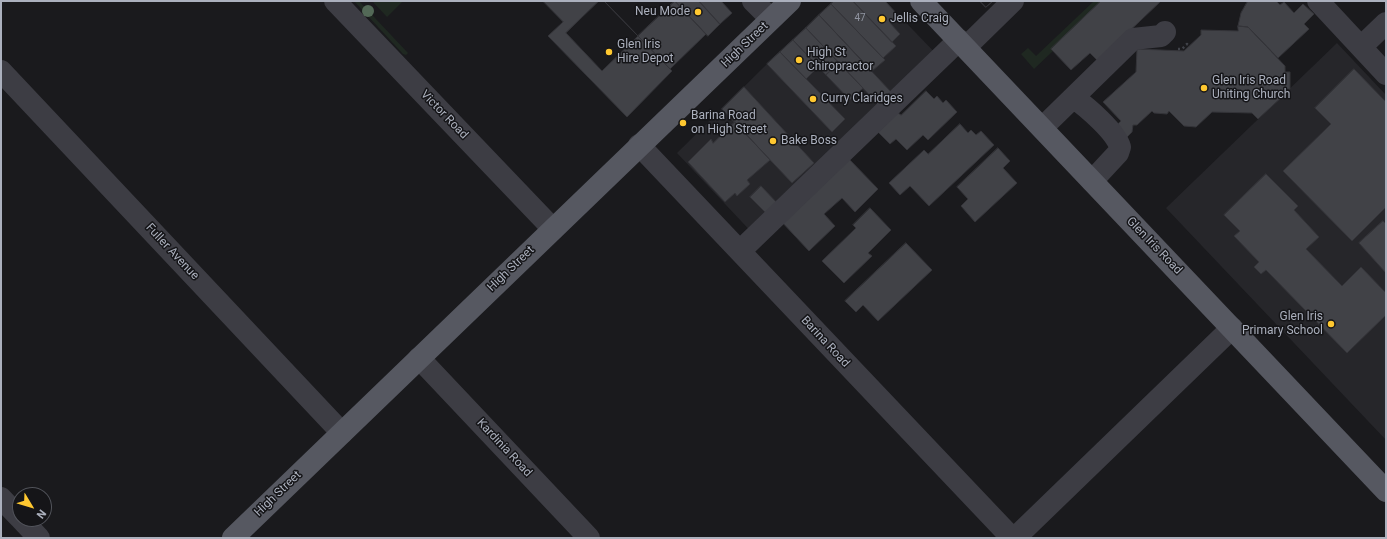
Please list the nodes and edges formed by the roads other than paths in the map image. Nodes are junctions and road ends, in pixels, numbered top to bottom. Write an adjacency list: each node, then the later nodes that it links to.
1 (335, 1): 18 (street, Victor Road)
2 (753, 1): 7 (street)
3 (790, 1): 7 (main road, High Street)
4 (921, 1): 10 (main road, Glen Iris Road)
5 (1013, 1): 10 (street)
6 (1318, 1): 11 (street)
7 (771, 19): 16 (main road, High Street)
8 (1386, 23): 11 (street)
9 (1165, 32): 14 (street)
10 (963, 43): 15 (main road, Glen Iris Road); 19 (street)
11 (1361, 47): 13 (street)
12 (1, 71): 22 (street, Fuller Avenue)
13 (1386, 74)
14 (1074, 98): 15 (street); 17 (street)
15 (1042, 128): 17 (main road, Glen Iris Road)
16 (639, 145): 18 (main road, High Street); 19 (street, Barina Road)
17 (1092, 181): 20 (main road, Glen Iris Road)
18 (553, 229): 21 (main road, High Street)
19 (740, 251): 30 (street, Barina Road)
20 (1232, 328): 23 (main road, Glen Iris Road); 31 (street)
21 (419, 358): 22 (main road, High Street); 29 (street, Kardinia Road)
22 (342, 433): 28 (main road, High Street)
23 (1386, 491)
24 (1, 498): 25 (street)
25 (12, 509)
26 (29, 527): 27 (street)
27 (39, 538)
28 (233, 538)
29 (589, 538)
30 (1012, 538)
31 (1015, 538)

